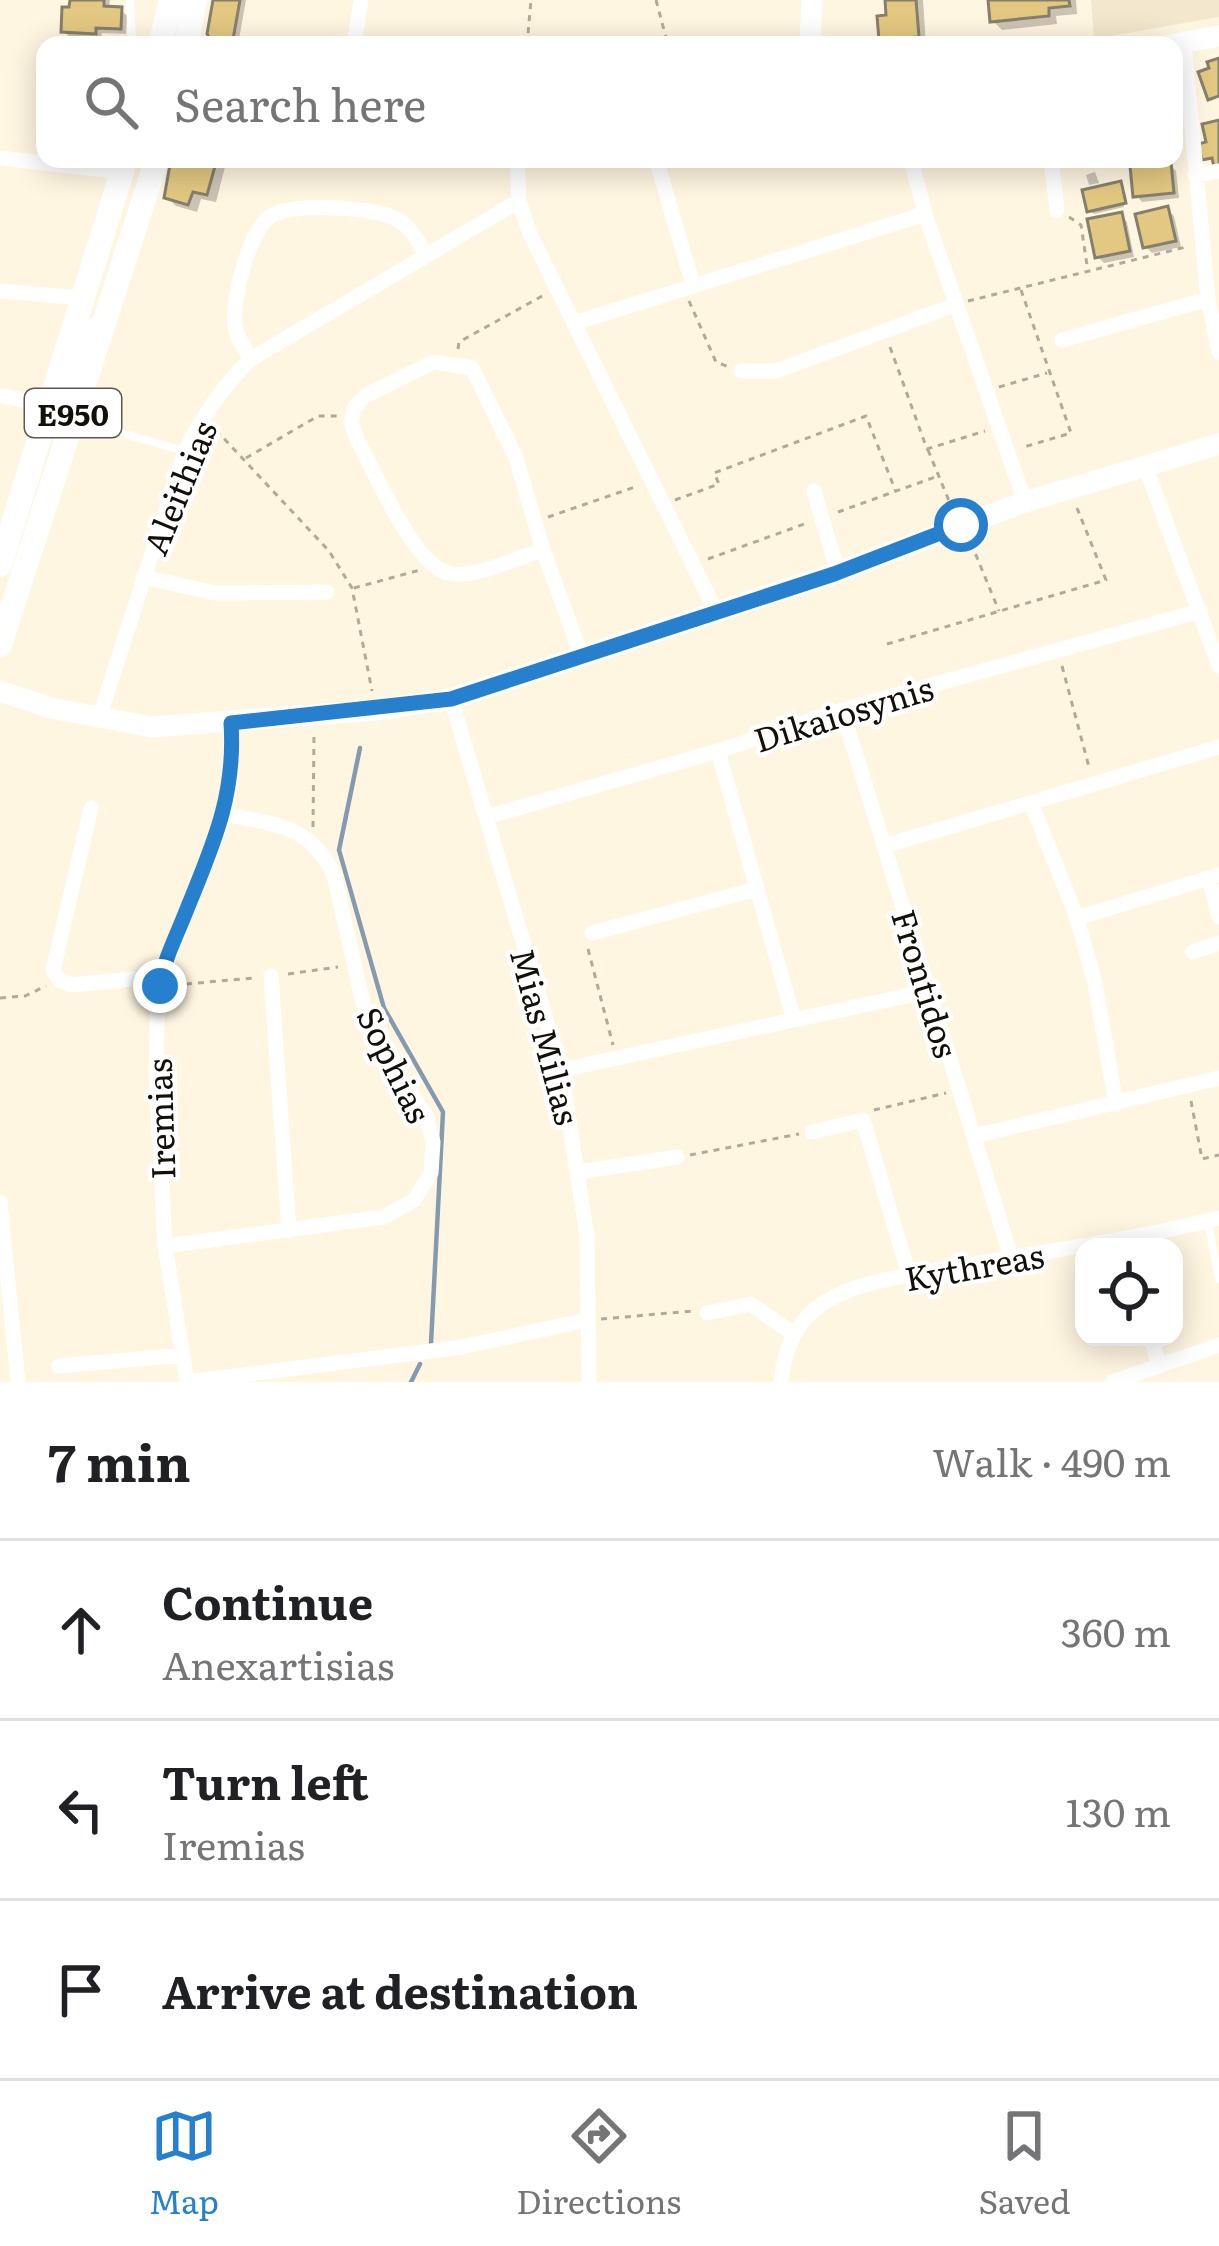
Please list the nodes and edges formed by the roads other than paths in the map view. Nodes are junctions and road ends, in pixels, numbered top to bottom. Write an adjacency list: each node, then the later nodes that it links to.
1 (130, 0): 6 (lane)
2 (171, 0): 7 (main road)
3 (195, 0): 8 (main road)
4 (361, 0): 9 (street)
5 (812, 0): 10 (street)
6 (132, 36)
7 (162, 36)
8 (188, 36)
9 (355, 36)
10 (810, 36)
11 (1219, 36): 12 (street)
12 (1183, 43)
13 (1183, 85): 23 (street)
14 (0, 158): 15 (street)
15 (36, 160)
16 (112, 168): 30 (main road, E950)
17 (154, 168): 33 (main road, E950)
18 (517, 168): 24 (street)
19 (658, 168): 28 (street)
20 (913, 168): 26 (street)
21 (1053, 168): 25 (street)
22 (1219, 171): 23 (street)
23 (1196, 175): 31 (street)
24 (519, 201): 27 (street, Aleithias); 34 (street)
25 (1057, 210)
26 (925, 214): 28 (street); 32 (street)
27 (426, 254): 37 (street, Aleithias); 37 (street)
28 (688, 287): 34 (street)
29 (0, 291): 30 (street)
30 (82, 298): 40 (main road, E950)
31 (1208, 299): 35 (street); 36 (street)
32 (955, 304): 38 (street); 46 (street)
33 (105, 317): 40 (street); 41 (main road, E950)
34 (574, 323): 53 (street)
35 (1062, 340)
36 (1219, 352)
37 (251, 359): 43 (street, Aleithias)
38 (741, 371)
39 (0, 396): 40 (street)
40 (49, 401): 47 (main road, E950)
41 (71, 418): 43 (lane); 55 (main road, E950)
42 (1219, 445): 44 (street)
43 (185, 451): 51 (street, Aleithias)
44 (1146, 468): 46 (street); 54 (street)
45 (814, 491): 50 (street)
46 (1025, 502): 50 (street)
47 (7, 514): 49 (main road, E950)
48 (543, 550): 48 (street); 56 (street)
49 (0, 565)
50 (838, 572): 53 (street)
51 (143, 577): 52 (street); 61 (street, Aleithias)
52 (327, 592)
53 (716, 611): 56 (street)
54 (1200, 611): 57 (street); 60 (street, Dikaiosynis)
55 (0, 645)
56 (582, 657): 59 (street)
57 (1219, 666)
58 (0, 691): 61 (street)
59 (451, 699): 62 (street); 68 (street, Mias Milias)
60 (842, 710): 64 (street, Dikaiosynis); 69 (street, Frontidos)
61 (99, 718): 62 (street)
62 (231, 723): 67 (street, Iremias)
63 (1219, 747): 65 (street)
64 (718, 751): 68 (street, Dikaiosynis); 71 (street)
65 (1032, 805): 69 (street); 73 (street)
66 (91, 808): 77 (street)
67 (225, 814): 77 (street, Iremias); 90 (street, Sophias)
68 (486, 817): 81 (street, Mias Milias)
69 (884, 846): 79 (street, Frontidos)
70 (1214, 877): 72 (street); 73 (street)
71 (757, 889): 74 (street); 80 (street)
72 (1219, 917)
73 (1077, 918): 83 (street)
74 (592, 933)
75 (1219, 943): 76 (street)
76 (1192, 952)
77 (161, 976): 92 (street, Iremias)
78 (271, 976): 90 (street)
79 (929, 991): 80 (street); 85 (street, Frontidos)
80 (794, 1020): 81 (street)
81 (561, 1070): 87 (street, Mias Milias)
82 (1219, 1078): 83 (street)
83 (1116, 1104): 85 (street)
84 (812, 1132): 96 (street)
85 (974, 1136): 95 (street, Frontidos)
86 (676, 1157): 87 (street)
87 (579, 1172): 99 (street, Mias Milias)
88 (0, 1202): 94 (street)
89 (1213, 1219): 91 (street, Kythreas); 97 (lane)
90 (289, 1231): 92 (street, Sophias)
91 (1143, 1238)
92 (165, 1246): 103 (street, Iremias)
93 (1075, 1249): 95 (street, Kythreas)
94 (3, 1256): 107 (street)
95 (1011, 1257): 96 (street, Kythreas)
96 (910, 1275): 100 (street, Kythreas)
97 (1219, 1280)
98 (707, 1313): 100 (street)
99 (587, 1320): 106 (street); 109 (street, Mias Milias)
100 (792, 1333): 110 (street)
101 (1219, 1345): 105 (street)
102 (1153, 1346): 105 (street)
103 (182, 1355): 104 (street); 108 (street, Iremias)
104 (59, 1366)
105 (1159, 1366): 111 (street)
106 (328, 1374): 108 (street)
107 (18, 1382)
108 (187, 1382)
109 (589, 1382)
110 (781, 1382)
111 (1112, 1382)

